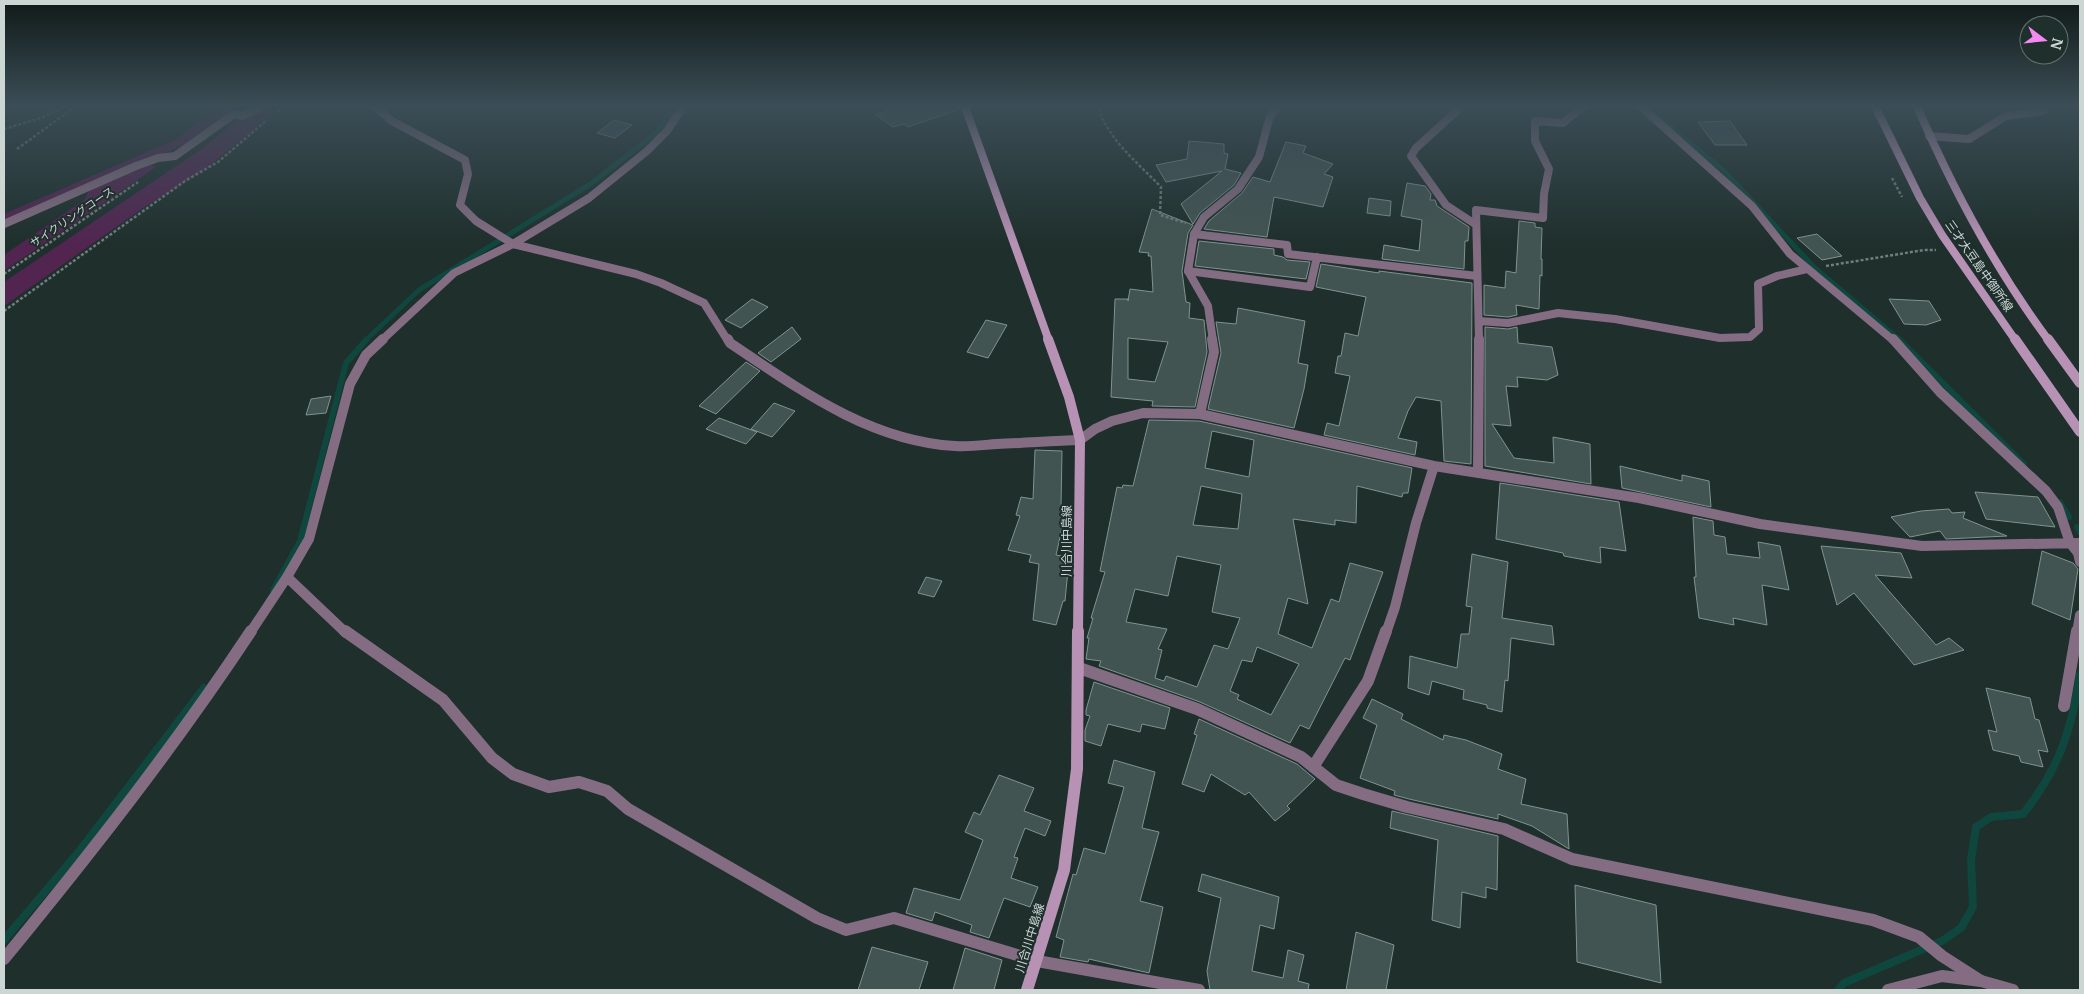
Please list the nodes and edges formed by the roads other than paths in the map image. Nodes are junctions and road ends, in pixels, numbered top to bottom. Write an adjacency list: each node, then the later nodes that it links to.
1 (183, 150): 11 (street)
2 (447, 150): 14 (street)
3 (649, 150): 14 (street)
4 (981, 150): 23 (main road, 川合川中島線)
5 (1261, 150): 13 (street)
6 (1415, 150): 12 (street)
7 (1538, 150): 12 (street)
8 (1690, 150): 16 (street)
9 (1897, 150): 22 (main road, 三才大豆島中御所線)
10 (1936, 150): 20 (main road, 三才大豆島中御所線)
11 (4, 224)
12 (1475, 224): 18 (street)
13 (1195, 230): 15 (street); 17 (street)
14 (506, 240): 23 (street); 28 (street)
15 (1317, 257): 17 (street); 18 (street)
16 (1807, 269): 19 (street); 26 (street)
17 (1188, 271): 21 (street)
18 (1477, 276): 19 (street)
19 (1479, 321): 25 (street)
20 (2080, 383)
21 (1200, 414): 23 (street); 24 (street)
22 (2080, 432)
23 (1080, 440): 30 (main road, 川合川中島線)
24 (1434, 466): 25 (street); 32 (street)
25 (1478, 473): 26 (street)
26 (2075, 543): 27 (street)
27 (2080, 562)
28 (287, 578): 33 (street); 34 (street)
29 (2080, 615): 31 (street)
30 (1079, 668): 32 (street); 34 (main road, 川合川中島線)
31 (2064, 706)
32 (1313, 767): 35 (street)
33 (4, 959)
34 (1037, 961): 36 (main road, 川合川中島線); 37 (street)
35 (1981, 981): 38 (street); 39 (street)
36 (1027, 990)
37 (1199, 990)
38 (1888, 990)
39 (2013, 990)

